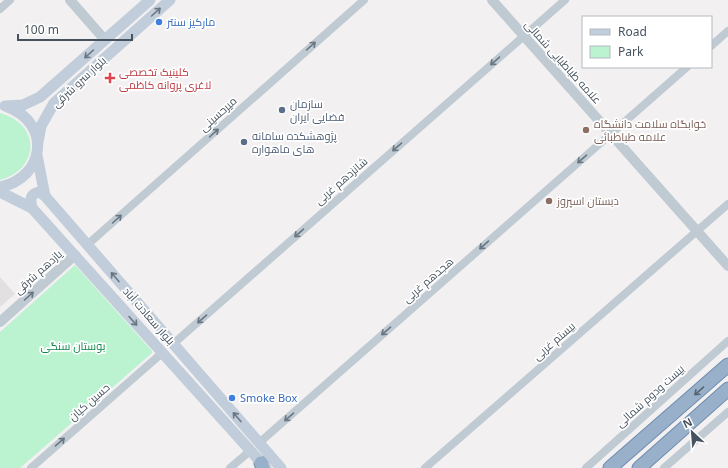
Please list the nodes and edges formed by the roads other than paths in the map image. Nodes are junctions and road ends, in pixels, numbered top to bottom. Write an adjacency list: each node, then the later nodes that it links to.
1 (10, 0): 8 (street)
2 (70, 0): 11 (street)
3 (150, 0): 11 (main road, بلوار سرو شرقی)
4 (170, 0): 16 (main road, بلوار سرو شرقی, one-way to 4)
5 (364, 0): 24 (street, میرحسینی, one-way to 5)
6 (492, 0): 10 (street, علامه طباطبایی شمالی)
7 (565, 0): 10 (street, شانزدهم غربی)
8 (0, 8)
9 (728, 31): 12 (street)
10 (524, 36): 15 (street, علامه طباطبایی شمالی); 29 (street, شانزدهم غربی, one-way to 29)
11 (105, 40): 14 (main road, بلوار سرو شرقی, one-way to 14)
12 (712, 45)
13 (686, 68): 15 (street, هجدهم غربی)
14 (2, 106): 16 (main road)
15 (611, 134): 23 (street, علامه طباطبایی شمالی); 34 (street, هجدهم غربی, one-way to 34)
16 (38, 142): 17 (main road, بلوار سرو شرقی)
17 (37, 155): 18 (main road); 20 (main road)
18 (0, 187)
19 (0, 192): 22 (main road, بلوار سعادت آباد)
20 (45, 196): 22 (main road); 24 (main road, بلوار سعادت آباد)
21 (728, 204): 23 (street, بیستم غربی)
22 (32, 208): 25 (main road, بلوار سعادت آباد)
23 (697, 231): 26 (street, علامه طباطبایی شمالی); 40 (street, بیستم غربی)
24 (87, 244): 29 (main road, بلوار سعادت آباد, one-way to 24)
25 (75, 255): 27 (street, یازدهم شرقی, one-way to 25); 30 (main road, بلوار سعادت آباد, one-way to 30)
26 (728, 266)
27 (0, 322)
28 (728, 341): 41 (street, بیست ودوم شمالی)
29 (173, 344): 34 (main road, بلوار سعادت آباد, one-way to 29)
30 (162, 353): 35 (main road, بلوار سعادت آباد); 37 (street, حسین کیان, one-way to 30)
31 (728, 365): 42 (highway, one-way to 42)
32 (728, 390): 43 (highway)
33 (728, 412): 44 (street)
34 (260, 442): 39 (main road, بلوار سعادت آباد)
35 (250, 451): 36 (main road, بلوار سعادت آباد); 38 (street)
36 (263, 466)
37 (31, 468)
38 (230, 468)
39 (281, 468)
40 (425, 468)
41 (586, 468)
42 (610, 468)
43 (639, 468)
44 (664, 468)

